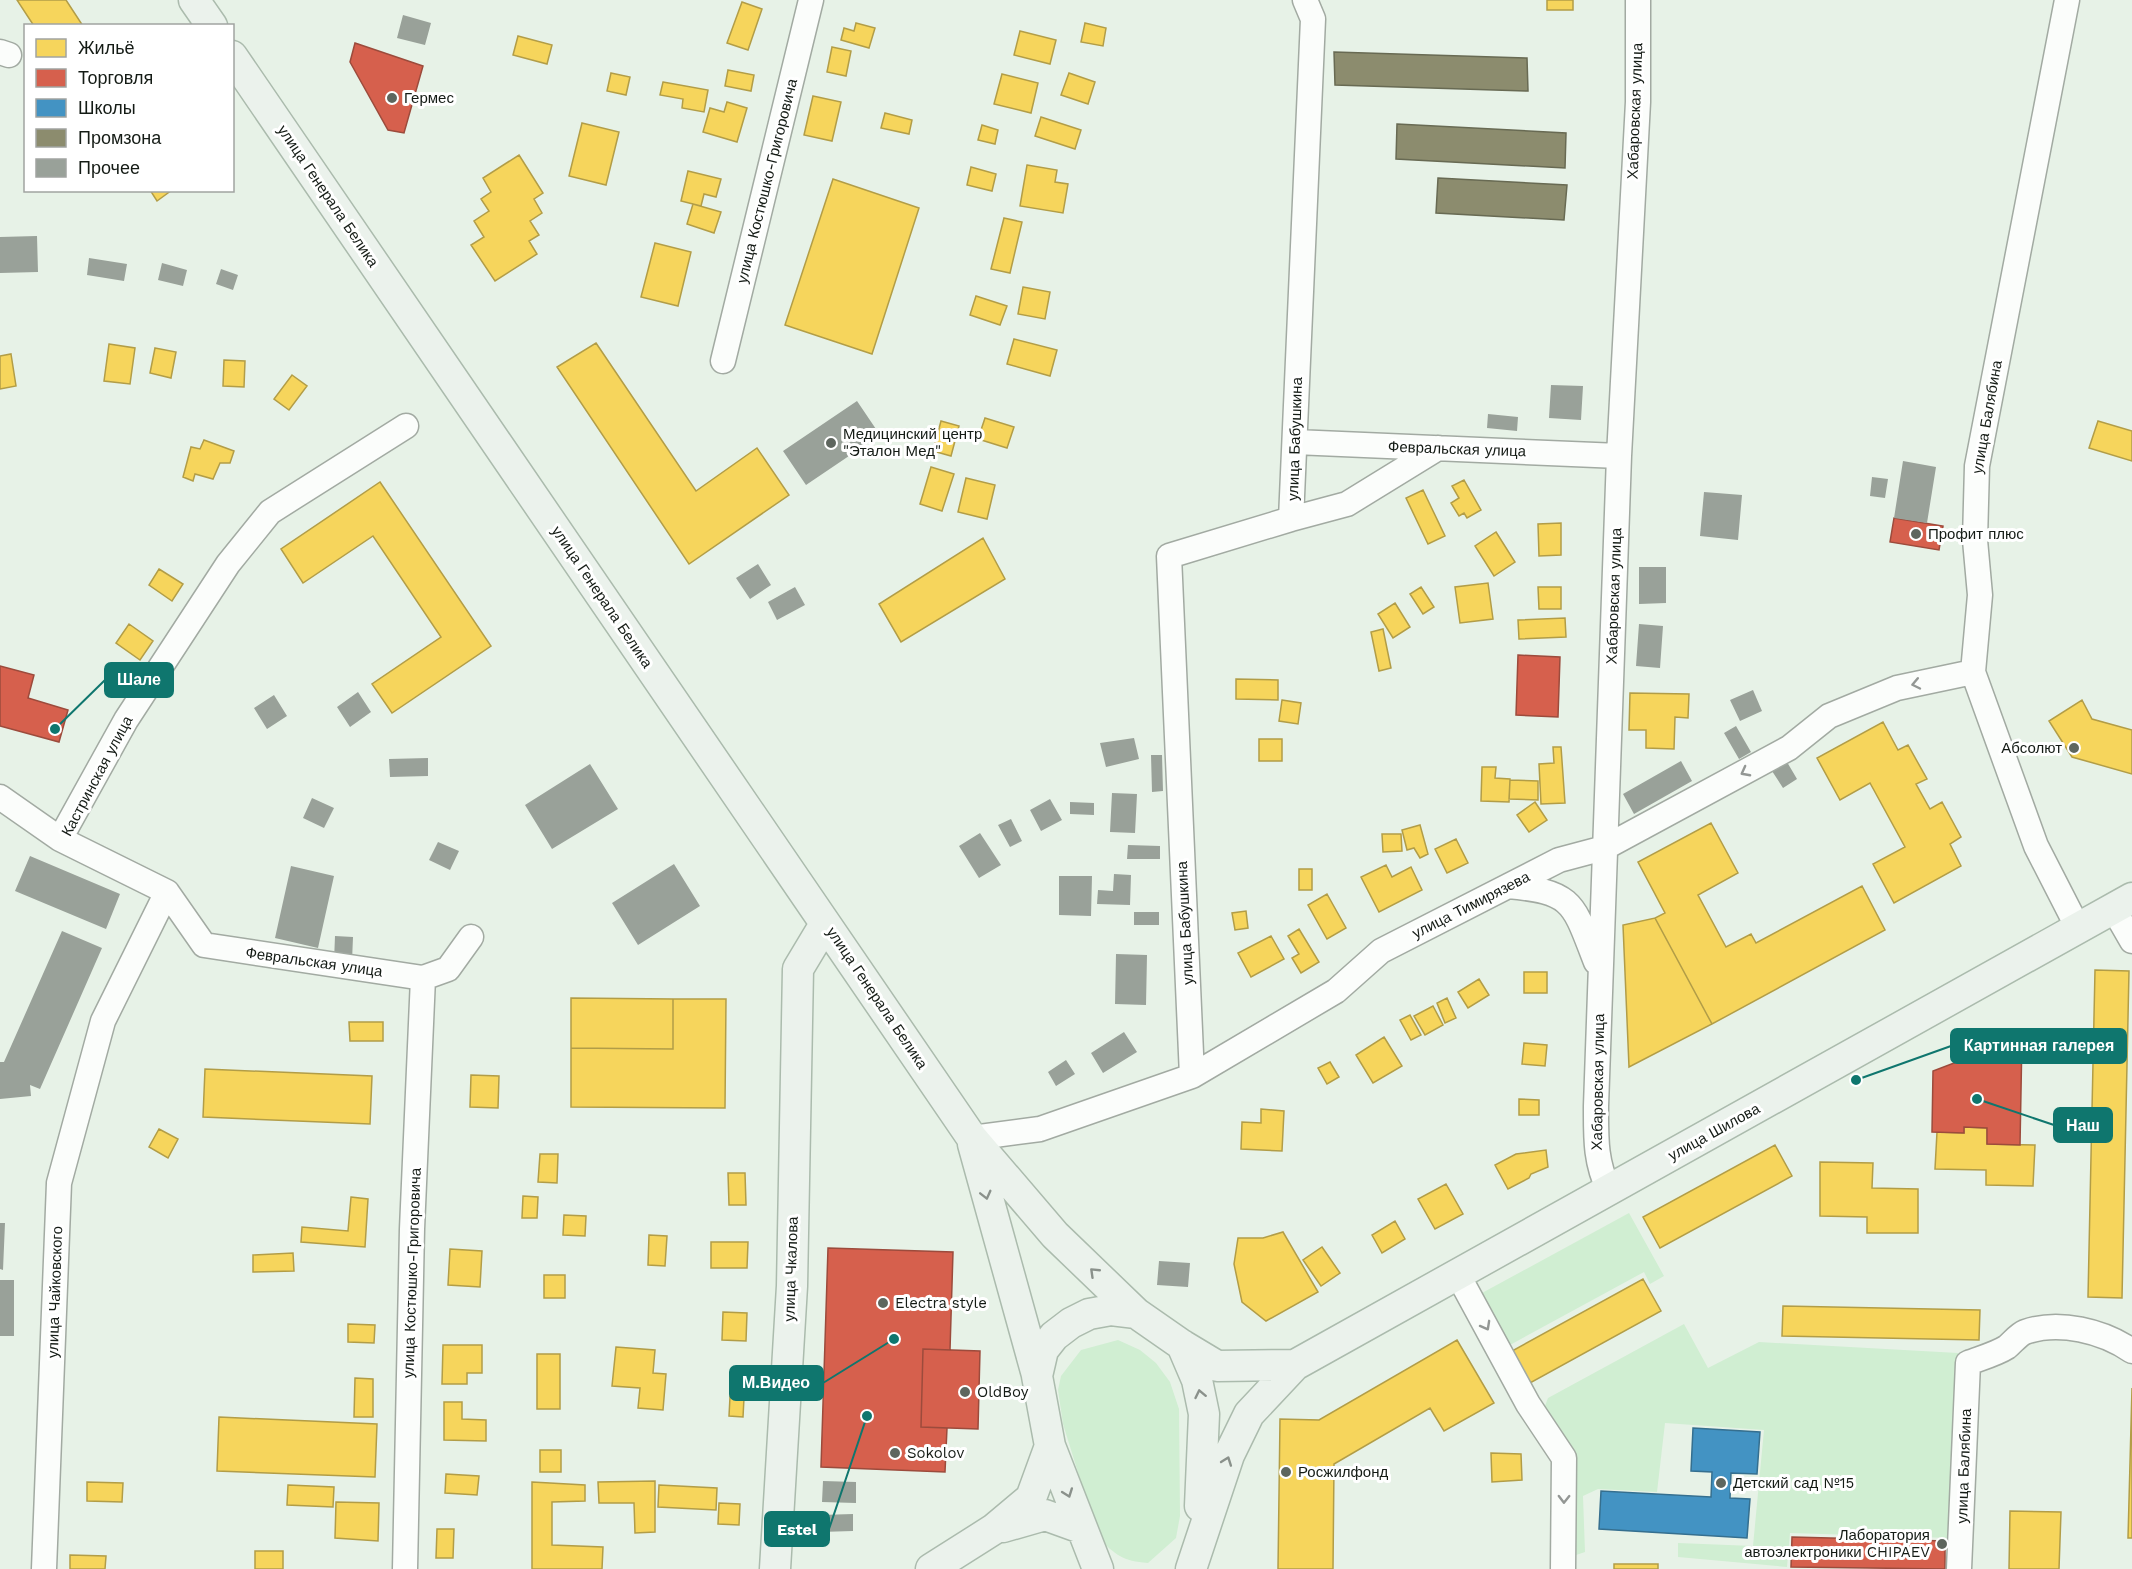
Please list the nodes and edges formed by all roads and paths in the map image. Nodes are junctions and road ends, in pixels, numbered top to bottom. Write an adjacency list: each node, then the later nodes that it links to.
1 (194, 0): 6 (main road)
2 (811, 0): 8 (street, улица Костюшко-Григоровича)
3 (1305, 0): 10 (street, улица Бабушкина)
4 (1638, 0): 12 (street, Хабаровская улица)
5 (2067, 0): 14 (street, улица Балябина)
6 (211, 24)
7 (234, 59): 21 (main road, улица Генерала Белика)
8 (723, 361)
9 (406, 426): 16 (street, Кастринская улица)
10 (1295, 442): 11 (street, Февральская улица); 13 (street, улица Бабушкина)
11 (1438, 448): 12 (street, Февральская улица); 13 (street)
12 (1619, 456): 17 (street, Хабаровская улица)
13 (1291, 519): 27 (street, улица Бабушкина)
14 (1973, 672): 17 (street, улица Тимирязева, one-way to 17); 22 (street, улица Балябина)
15 (0, 797): 16 (street)
16 (60, 839): 19 (street, Кастринская улица)
17 (1604, 848): 18 (street, улица Тимирязева); 25 (street, Хабаровская улица)
18 (1508, 886): 25 (street); 27 (street, улица Тимирязева)
19 (167, 892): 26 (street, Февральская улица); 41 (street, улица Чайковского)
20 (2122, 903): 22 (main road, улица Шилова); 24 (street)
21 (825, 924): 28 (main road, улица Генерала Белика); 43 (main road, улица Чкалова)
22 (2078, 928): 29 (main road, улица Шилова)
23 (471, 937): 26 (street)
24 (2132, 941)
25 (1600, 972): 29 (street, Хабаровская улица)
26 (423, 978): 42 (street, улица Костюшко-Григоровича)
27 (1192, 1076): 28 (street, улица Тимирязева)
28 (972, 1138): 31 (main road, one-way to 28); 35 (main road, one-way to 35)
29 (1609, 1190): 30 (main road, улица Шилова)
30 (1458, 1275): 34 (main road, улица Шилова); 46 (street, one-way to 46)
31 (1136, 1313): 32 (main road); 35 (main road)
32 (1182, 1346): 34 (main road); 39 (main road, one-way to 32)
33 (2132, 1351): 47 (street, улица Балябина)
34 (1295, 1365): 39 (main road, one-way to 34)
35 (1037, 1376): 36 (main road)
36 (1050, 1446): 37 (main road, one-way to 37); 38 (main road)
37 (1081, 1528): 38 (main road); 40 (main road)
38 (994, 1529): 44 (main road)
39 (1193, 1563): 45 (main road)
40 (1103, 1566)
41 (44, 1569)
42 (405, 1569)
43 (775, 1569)
44 (931, 1569)
45 (1167, 1569)
46 (1563, 1569)
47 (1959, 1569)

